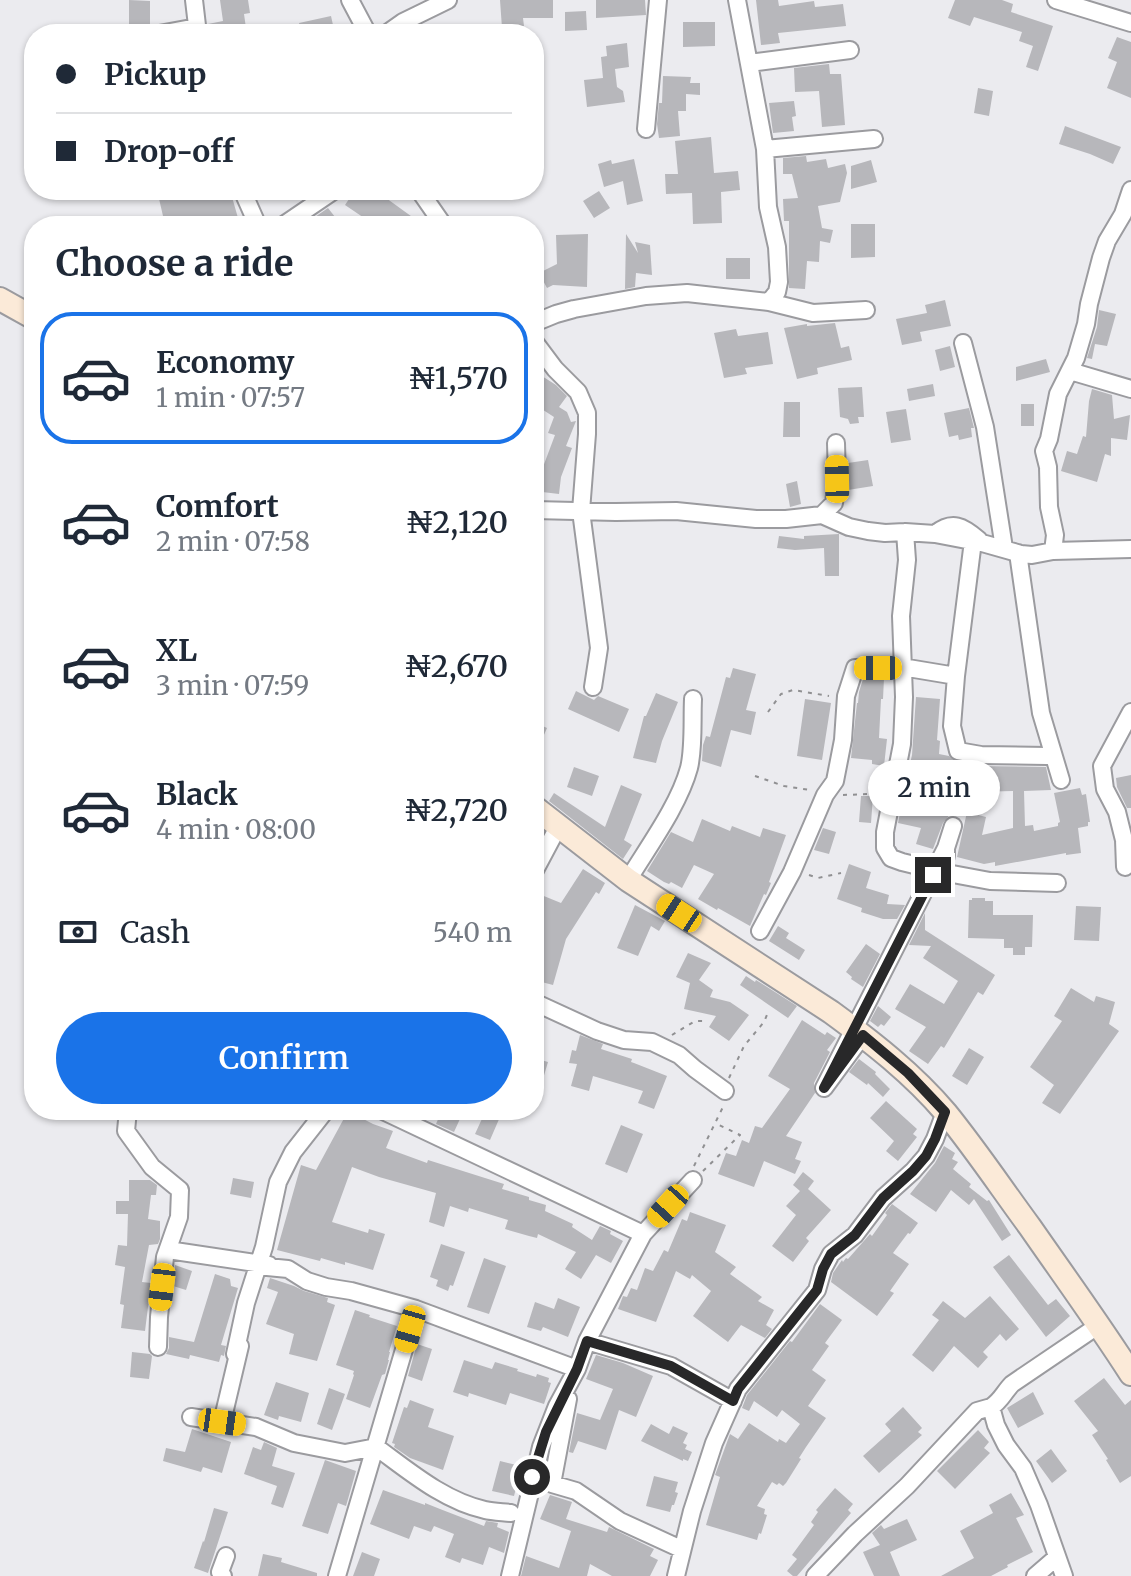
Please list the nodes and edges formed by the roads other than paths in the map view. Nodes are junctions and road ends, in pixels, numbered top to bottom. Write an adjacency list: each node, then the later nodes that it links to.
1 (194, 0): 8 (street)
2 (350, 0): 9 (street)
3 (448, 0): 10 (street)
4 (658, 0): 13 (street)
5 (737, 0): 12 (street)
6 (1056, 0): 7 (street)
7 (1131, 23)
8 (197, 24)
9 (363, 24)
10 (400, 24)
11 (850, 50): 12 (street)
12 (749, 63): 15 (street)
13 (646, 129)
14 (874, 139): 15 (street)
15 (765, 149): 20 (street)
16 (1131, 190): 26 (street)
17 (320, 200): 18 (street)
18 (297, 216)
19 (0, 299): 22 (street)
20 (769, 302): 21 (street); 23 (street)
21 (866, 310)
22 (24, 312)
23 (544, 319)
24 (963, 343): 35 (street)
25 (544, 354): 30 (street)
26 (1070, 371): 27 (street); 36 (street)
27 (1131, 389)
28 (836, 443): 31 (street)
29 (544, 510): 30 (street)
30 (581, 511): 31 (street); 39 (street)
31 (822, 515): 32 (street)
32 (905, 532): 33 (street); 37 (street)
33 (978, 542): 35 (street); 38 (street)
34 (1131, 549): 36 (street)
35 (1011, 551): 36 (street); 43 (street)
36 (1053, 551)
37 (902, 667): 38 (street); 50 (street); 53 (street)
38 (956, 676): 42 (street)
39 (593, 687)
40 (693, 699): 51 (street)
41 (1131, 712): 49 (street)
42 (1047, 756)
43 (1061, 780)
44 (544, 814): 45 (street)
45 (559, 825): 48 (street); 51 (street)
46 (953, 826): 47 (street)
47 (946, 848): 50 (street); 55 (street)
48 (544, 853)
49 (1125, 867)
50 (947, 873): 52 (street)
51 (628, 880): 55 (street)
52 (1057, 883)
53 (760, 931)
54 (544, 1007): 56 (street)
55 (863, 1035): 57 (street)
56 (725, 1091)
57 (945, 1112): 66 (street); 72 (street)
58 (127, 1120): 63 (street)
59 (318, 1120): 64 (street)
60 (402, 1120): 62 (street)
61 (693, 1180): 62 (street)
62 (643, 1234): 67 (street)
63 (168, 1250): 64 (street); 68 (street)
64 (258, 1264): 65 (street); 69 (street); 75 (street)
65 (416, 1309): 70 (street); 76 (street)
66 (1099, 1325): 71 (street); 73 (street)
67 (587, 1341): 70 (street); 72 (street)
68 (158, 1347)
69 (235, 1354)
70 (574, 1373): 78 (street); 83 (street)
71 (1131, 1374)
72 (733, 1401): 78 (street)
73 (991, 1407): 80 (street); 85 (street)
74 (191, 1417): 75 (street)
75 (222, 1422): 76 (street)
76 (376, 1447): 77 (street); 82 (street)
77 (511, 1513)
78 (681, 1549): 84 (street)
79 (226, 1556): 81 (street)
80 (1057, 1557): 86 (street); 87 (street)
81 (223, 1576)
82 (337, 1576)
83 (510, 1576)
84 (676, 1576)
85 (815, 1576)
86 (1035, 1576)
87 (1064, 1576)

